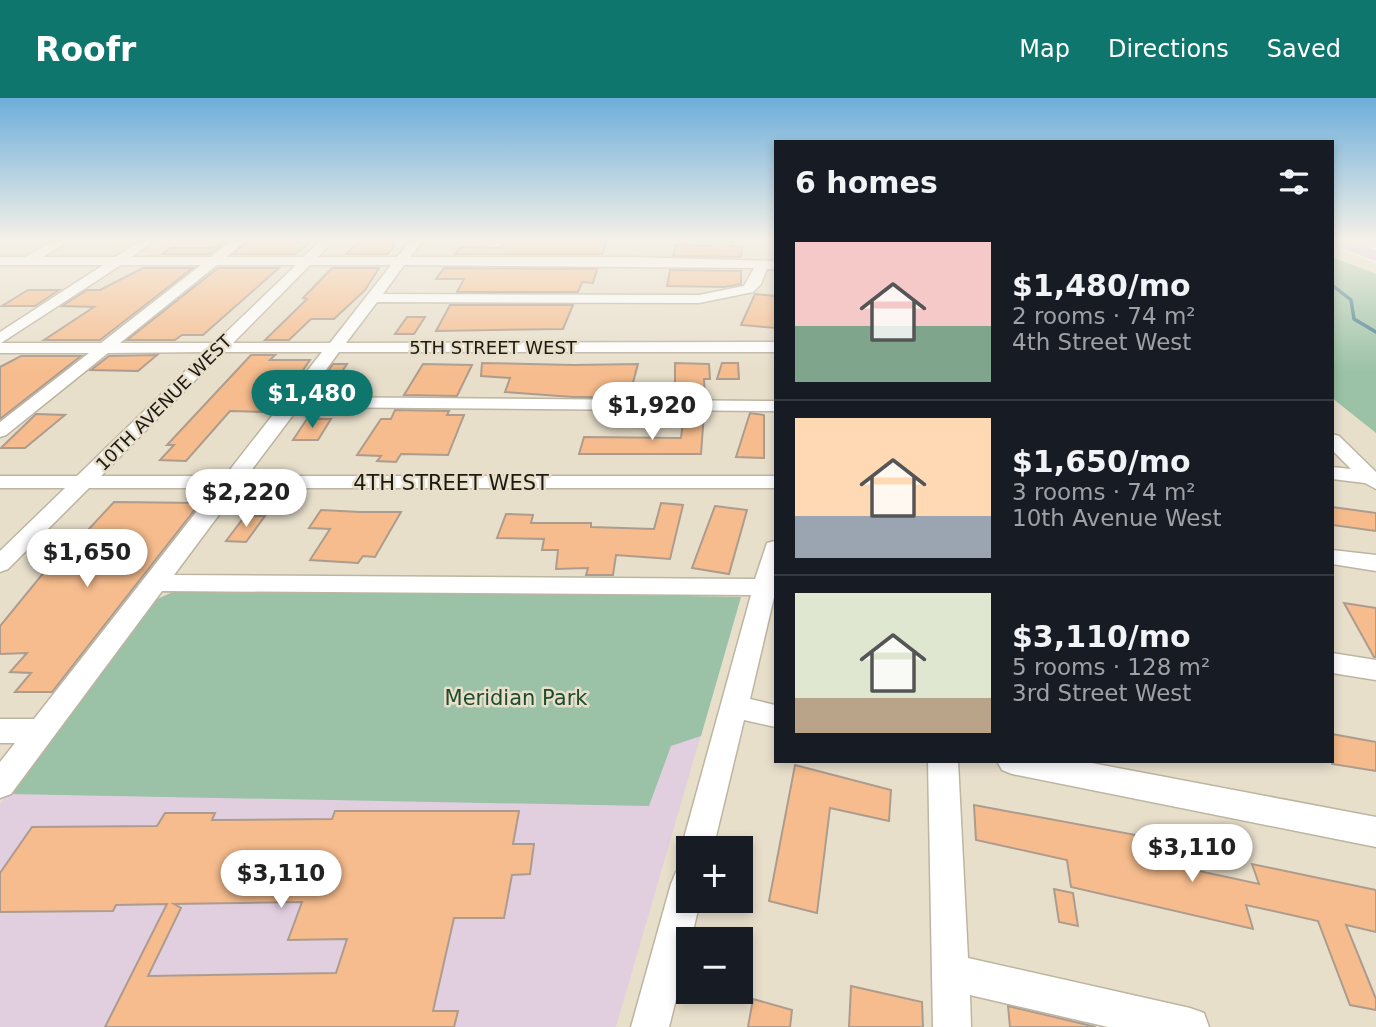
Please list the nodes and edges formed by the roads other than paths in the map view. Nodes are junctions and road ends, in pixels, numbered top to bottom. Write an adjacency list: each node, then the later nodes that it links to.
1 (82, 284): 7 (street)
2 (184, 284): 10 (street)
3 (284, 284): 11 (street, 10TH AVENUE WEST)
4 (383, 284): 6 (street)
5 (754, 284): 6 (street)
6 (373, 298): 12 (street)
7 (0, 339)
8 (774, 347): 12 (street, 5TH STREET WEST)
9 (0, 348): 10 (street, 5TH STREET WEST)
10 (106, 348): 11 (street, 5TH STREET WEST); 15 (street)
11 (220, 348): 12 (street, 5TH STREET WEST); 20 (street, 10TH AVENUE WEST)
12 (334, 348): 13 (street)
13 (293, 402): 14 (street); 22 (street)
14 (774, 406)
15 (0, 431)
16 (1334, 442): 18 (street)
17 (1334, 473): 18 (street)
18 (1373, 480)
19 (0, 482): 20 (street, 4TH STREET WEST)
20 (83, 482): 22 (street, 4TH STREET WEST); 26 (street, 10TH AVENUE WEST)
21 (774, 482): 22 (street, 4TH STREET WEST)
22 (232, 483): 27 (street)
23 (774, 552): 28 (street)
24 (1334, 556): 25 (street)
25 (1376, 563)
26 (0, 564)
27 (157, 583): 28 (street); 34 (street)
28 (764, 587): 31 (street)
29 (1334, 663): 30 (street)
30 (1376, 670)
31 (735, 707): 32 (street); 39 (street)
32 (774, 716)
33 (0, 731): 34 (street)
34 (42, 731): 37 (street)
35 (943, 763): 41 (street)
36 (1022, 763): 38 (street)
37 (0, 785)
38 (1376, 832)
39 (700, 836)
40 (680, 913): 42 (street)
41 (950, 972): 43 (street); 44 (street)
42 (650, 1027)
43 (952, 1027)
44 (1190, 1027)

